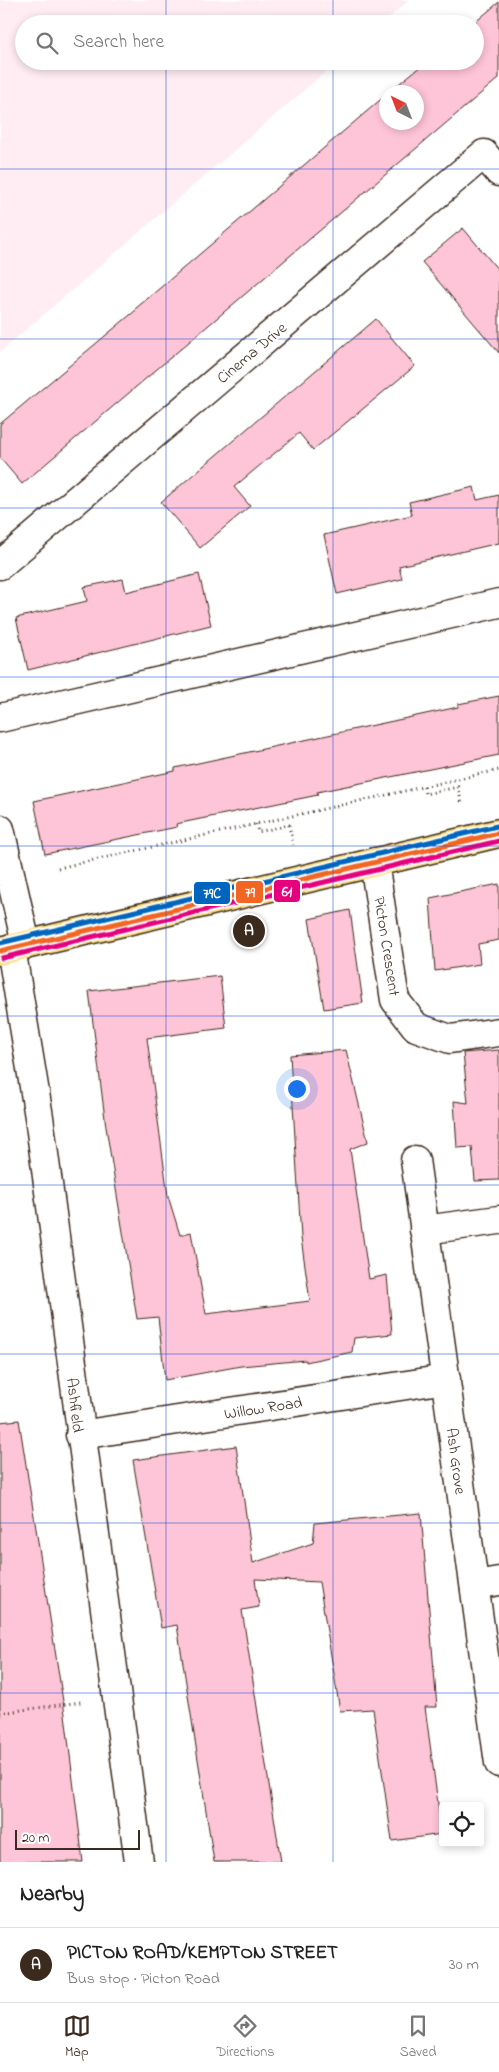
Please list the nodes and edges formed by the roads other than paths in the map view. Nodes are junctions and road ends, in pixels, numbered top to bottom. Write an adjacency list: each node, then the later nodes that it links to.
1 (494, 156): 2 (street, Cinema Drive)
2 (0, 565)
3 (499, 603): 4 (street)
4 (0, 718)
5 (0, 829): 8 (street)
6 (499, 833): 7 (main road)
7 (374, 862): 8 (main road); 9 (street, Picton Crescent)
8 (12, 948): 14 (street, Ashfield)
9 (499, 1032)
10 (415, 1160): 12 (street, Ash Grove)
11 (499, 1220): 12 (street)
12 (424, 1230): 13 (street, Ash Grove)
13 (446, 1379): 14 (street, Willow Road); 15 (street, Ash Grove)
14 (80, 1435): 17 (street, Ashfield)
15 (487, 1583): 16 (street, Ash Grove)
16 (499, 1762)
17 (138, 1862)

